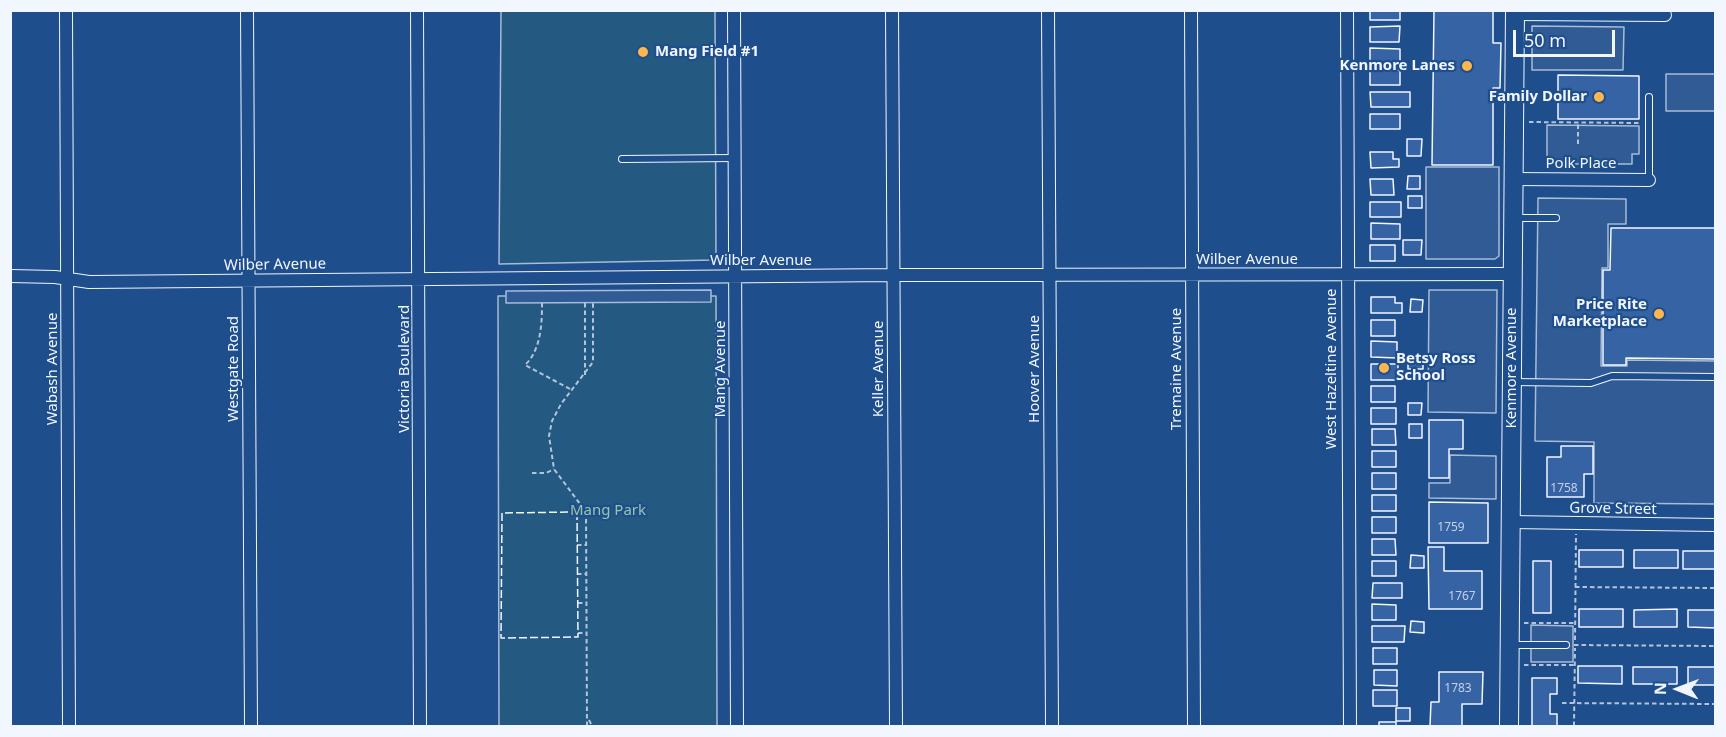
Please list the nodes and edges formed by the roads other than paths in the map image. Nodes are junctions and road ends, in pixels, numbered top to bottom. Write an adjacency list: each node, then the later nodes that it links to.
1 (66, 10): 25 (street, Wabash Avenue)
2 (247, 10): 27 (street, Westgate Road)
3 (417, 10): 26 (street, Victoria Boulevard)
4 (734, 10): 12 (street, Mang Avenue)
5 (892, 10): 19 (street, Keller Avenue)
6 (1048, 10): 20 (street, Hoover Avenue)
7 (1191, 10): 24 (street, Tremaine Avenue)
8 (1347, 10): 21 (street, West Hazeltine Avenue)
9 (1515, 12): 10 (street); 14 (street, Kenmore Avenue)
10 (1665, 15)
11 (1649, 97): 15 (lane)
12 (735, 158): 13 (lane); 23 (street, Mang Avenue)
13 (622, 159)
14 (1514, 179): 15 (street, Polk Place); 16 (street, Kenmore Avenue)
15 (1649, 180)
16 (1514, 218): 17 (lane); 18 (street, Kenmore Avenue)
17 (1556, 218)
18 (1513, 274): 21 (street, Wilber Avenue); 29 (street, Kenmore Avenue)
19 (893, 275): 20 (street, Wilber Avenue); 23 (street, Wilber Avenue); 38 (street, Keller Avenue)
20 (1050, 275): 24 (street, Wilber Avenue); 39 (street, Hoover Avenue)
21 (1347, 275): 24 (street, Wilber Avenue); 41 (street, West Hazeltine Avenue)
22 (10, 276): 25 (street, Wilber Avenue)
23 (736, 276): 26 (street, Wilber Avenue); 37 (street, Mang Avenue)
24 (1191, 276): 40 (street, Tremaine Avenue)
25 (68, 279): 27 (street, Wilber Avenue); 34 (street, Wabash Avenue)
26 (419, 279): 27 (street, Wilber Avenue); 36 (street, Victoria Boulevard)
27 (249, 280): 35 (street, Westgate Road)
28 (1716, 377): 29 (lane)
29 (1512, 382): 30 (street, Kenmore Avenue)
30 (1511, 522): 31 (street, Grove Street); 32 (street, Kenmore Avenue)
31 (1716, 525)
32 (1510, 645): 33 (lane); 42 (street, Kenmore Avenue)
33 (1566, 645)
34 (69, 726)
35 (251, 726)
36 (420, 726)
37 (737, 726)
38 (896, 726)
39 (1053, 726)
40 (1194, 726)
41 (1350, 726)
42 (1509, 726)

